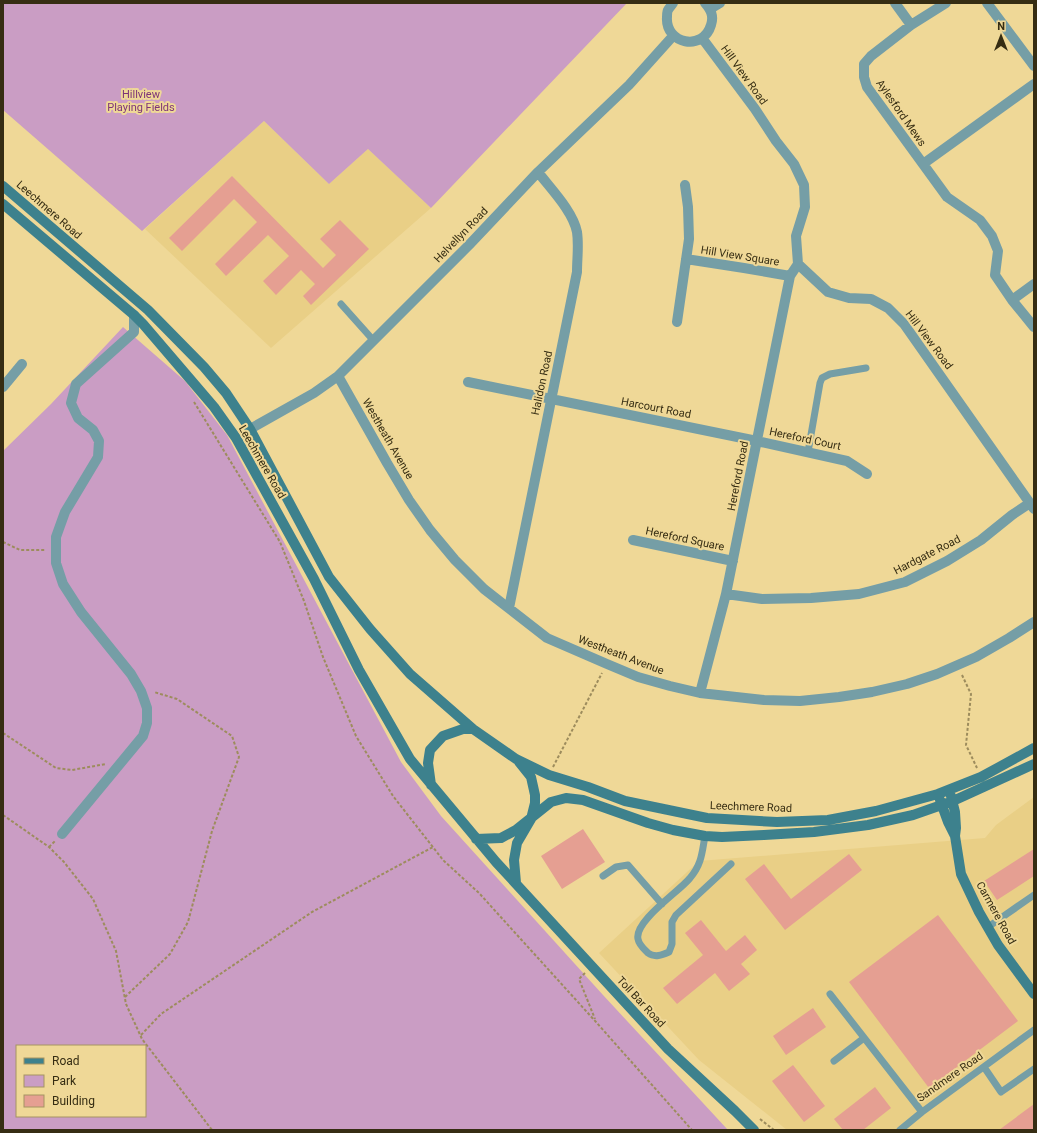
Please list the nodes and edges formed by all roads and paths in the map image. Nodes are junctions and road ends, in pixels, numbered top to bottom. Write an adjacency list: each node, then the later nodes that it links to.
1 (673, 3): 8 (street)
2 (720, 3): 6 (street)
3 (895, 3): 7 (street)
4 (946, 3): 7 (street, Aylesford Mews)
5 (987, 3): 10 (street)
6 (708, 6): 9 (street)
7 (911, 25): 12 (street, Aylesford Mews)
8 (673, 36): 9 (street); 13 (street, Helvellyn Road)
9 (702, 38): 18 (street, Hill View Road)
10 (1034, 66)
11 (1034, 84): 12 (street, Aylesford Mews)
12 (923, 164): 21 (street, Aylesford Mews)
13 (538, 172): 26 (street, Helvellyn Road); 33 (street, Halidon Road)
14 (685, 185): 17 (street, Hill View Square)
15 (3, 186): 34 (main road, Leechmere Road)
16 (3, 204): 23 (main road, Leechmere Road)
17 (686, 260): 19 (street, Hill View Square); 24 (street, Hill View Square)
18 (798, 264): 19 (street, Hereford Road); 39 (street, Hill View Road)
19 (790, 276): 36 (street, Hereford Road)
20 (1034, 284): 21 (street)
21 (1012, 300): 25 (street, Aylesford Mews)
22 (340, 304): 26 (lane)
23 (134, 315): 35 (main road, Leechmere Road); 42 (street)
24 (677, 322)
25 (1034, 327)
26 (374, 341): 29 (street, Helvellyn Road)
27 (22, 364): 31 (street)
28 (866, 368): 37 (lane)
29 (338, 376): 34 (street, Helvellyn Road); 45 (street, Westheath Avenue)
30 (468, 382): 33 (street, Harcourt Road)
31 (3, 387)
32 (190, 396): 70 (path)
33 (551, 399): 36 (street, Harcourt Road); 45 (street, Halidon Road)
34 (250, 429): 35 (main road); 51 (main road, Leechmere Road)
35 (236, 438): 59 (main road, Leechmere Road)
36 (757, 441): 37 (street, Hereford Court); 43 (street, Hereford Road)
37 (808, 452): 38 (street, Hereford Court)
38 (867, 474)
39 (1032, 506): 44 (street, Hardgate Road)
40 (633, 540): 43 (street, Hereford Square)
41 (3, 542): 42 (path)
42 (56, 550): 49 (street)
43 (733, 561): 44 (street, Hereford Road)
44 (726, 594): 50 (street, Hereford Road)
45 (509, 608): 47 (street, Westheath Avenue)
46 (1034, 622): 48 (street, Westheath Avenue)
47 (607, 664): 50 (street, Westheath Avenue); 57 (path)
48 (958, 665): 50 (street, Westheath Avenue); 58 (path)
49 (139, 688): 55 (street); 81 (path)
50 (700, 693)
51 (473, 729): 54 (main road, Leechmere Road); 59 (main road)
52 (3, 733): 55 (path)
53 (1034, 748): 58 (main road, Leechmere Road)
54 (516, 759): 57 (main road, Leechmere Road); 65 (main road)
55 (123, 760): 66 (street)
56 (1034, 764): 62 (main road)
57 (549, 775): 61 (main road, Leechmere Road)
58 (981, 777): 60 (main road, Leechmere Road)
59 (431, 785): 69 (main road, Leechmere Road)
60 (949, 790): 61 (main road, Leechmere Road); 62 (main road, Carmere Road)
61 (938, 794): 63 (main road, Carmere Road)
62 (953, 801): 63 (main road); 68 (main road, Carmere Road)
63 (942, 805): 67 (main road); 68 (main road, Carmere Road)
64 (3, 815): 81 (path)
65 (531, 819): 67 (main road); 69 (main road); 74 (main road)
66 (62, 834)
67 (705, 836): 76 (lane)
68 (955, 836): 77 (main road, Carmere Road)
69 (476, 839): 71 (main road, Leechmere Road)
70 (433, 847): 82 (path); 84 (path)
71 (496, 862): 74 (main road, Toll Bar Road)
72 (731, 864): 76 (lane)
73 (603, 876): 76 (lane)
74 (516, 883): 78 (main road, Toll Bar Road)
75 (1034, 895): 77 (lane)
76 (662, 904)
77 (988, 927): 80 (main road, Carmere Road)
78 (592, 966): 82 (path); 92 (main road, Toll Bar Road)
79 (830, 994): 85 (lane, Sandmere Road)
80 (1034, 994)
81 (125, 997): 84 (path)
82 (596, 1022): 91 (path)
83 (1034, 1030): 87 (lane, Sandmere Road)
84 (140, 1036): 90 (path)
85 (864, 1038): 86 (lane); 89 (lane, Sandmere Road)
86 (834, 1061)
87 (984, 1067): 88 (lane); 89 (lane, Sandmere Road)
88 (1034, 1069)
89 (922, 1112): 93 (lane)
90 (212, 1130)
91 (692, 1130)
92 (754, 1130)
93 (900, 1130)

